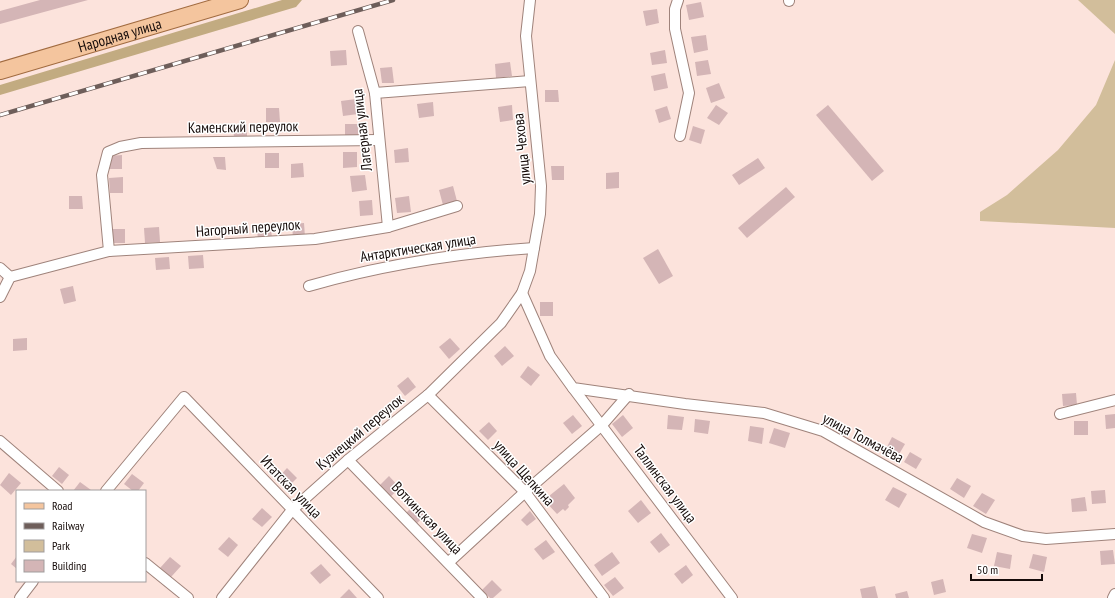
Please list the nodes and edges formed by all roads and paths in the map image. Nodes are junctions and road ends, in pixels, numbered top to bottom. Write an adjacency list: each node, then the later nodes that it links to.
1 (240, 0): 5 (main road, Народная улица)
2 (530, 0): 6 (street, улица Чехова)
3 (678, 0): 8 (street)
4 (358, 31): 7 (street, Лагерная улица)
5 (0, 71)
6 (530, 81): 7 (street); 12 (street, улица Чехова)
7 (375, 93): 9 (street, Лагерная улица)
8 (680, 136)
9 (379, 140): 11 (street, Лагерная улица); 13 (street, Каменский переулок)
10 (457, 206): 11 (street, Нагорный переулок)
11 (388, 227): 13 (street, Нагорный переулок)
12 (534, 248): 16 (street, Антарктическая улица); 17 (street, улица Чехова)
13 (109, 251): 15 (street)
14 (0, 268): 15 (street)
15 (10, 277): 18 (street)
16 (309, 286)
17 (522, 293): 19 (street); 21 (street, Кузнецкий переулок)
18 (0, 297)
19 (573, 388): 20 (street, улица Толмачёва); 24 (street, Таллинская улица)
20 (630, 394): 24 (street); 31 (street, улица Толмачёва)
21 (428, 395): 26 (street, Кузнецкий переулок); 29 (street, улица Щепкина)
22 (1115, 400): 23 (street)
23 (1060, 414)
24 (602, 425): 29 (street); 42 (street, Таллинская улица)
25 (0, 441): 27 (street)
26 (348, 460): 30 (street, Кузнецкий переулок); 32 (street, Воткинская улица)
27 (57, 490)
28 (107, 490): 30 (street, Итатская улица)
29 (525, 492): 32 (street); 41 (street, улица Щепкина)
30 (292, 510): 38 (street, Кузнецкий переулок); 39 (street, Итатская улица)
31 (1115, 534)
32 (449, 562): 40 (street, Воткинская улица)
33 (146, 564): 37 (street)
34 (32, 582): 36 (street)
35 (1115, 594): 43 (street)
36 (20, 598)
37 (188, 598)
38 (222, 598)
39 (378, 598)
40 (482, 598)
41 (604, 598)
42 (732, 598)
43 (1113, 598)

